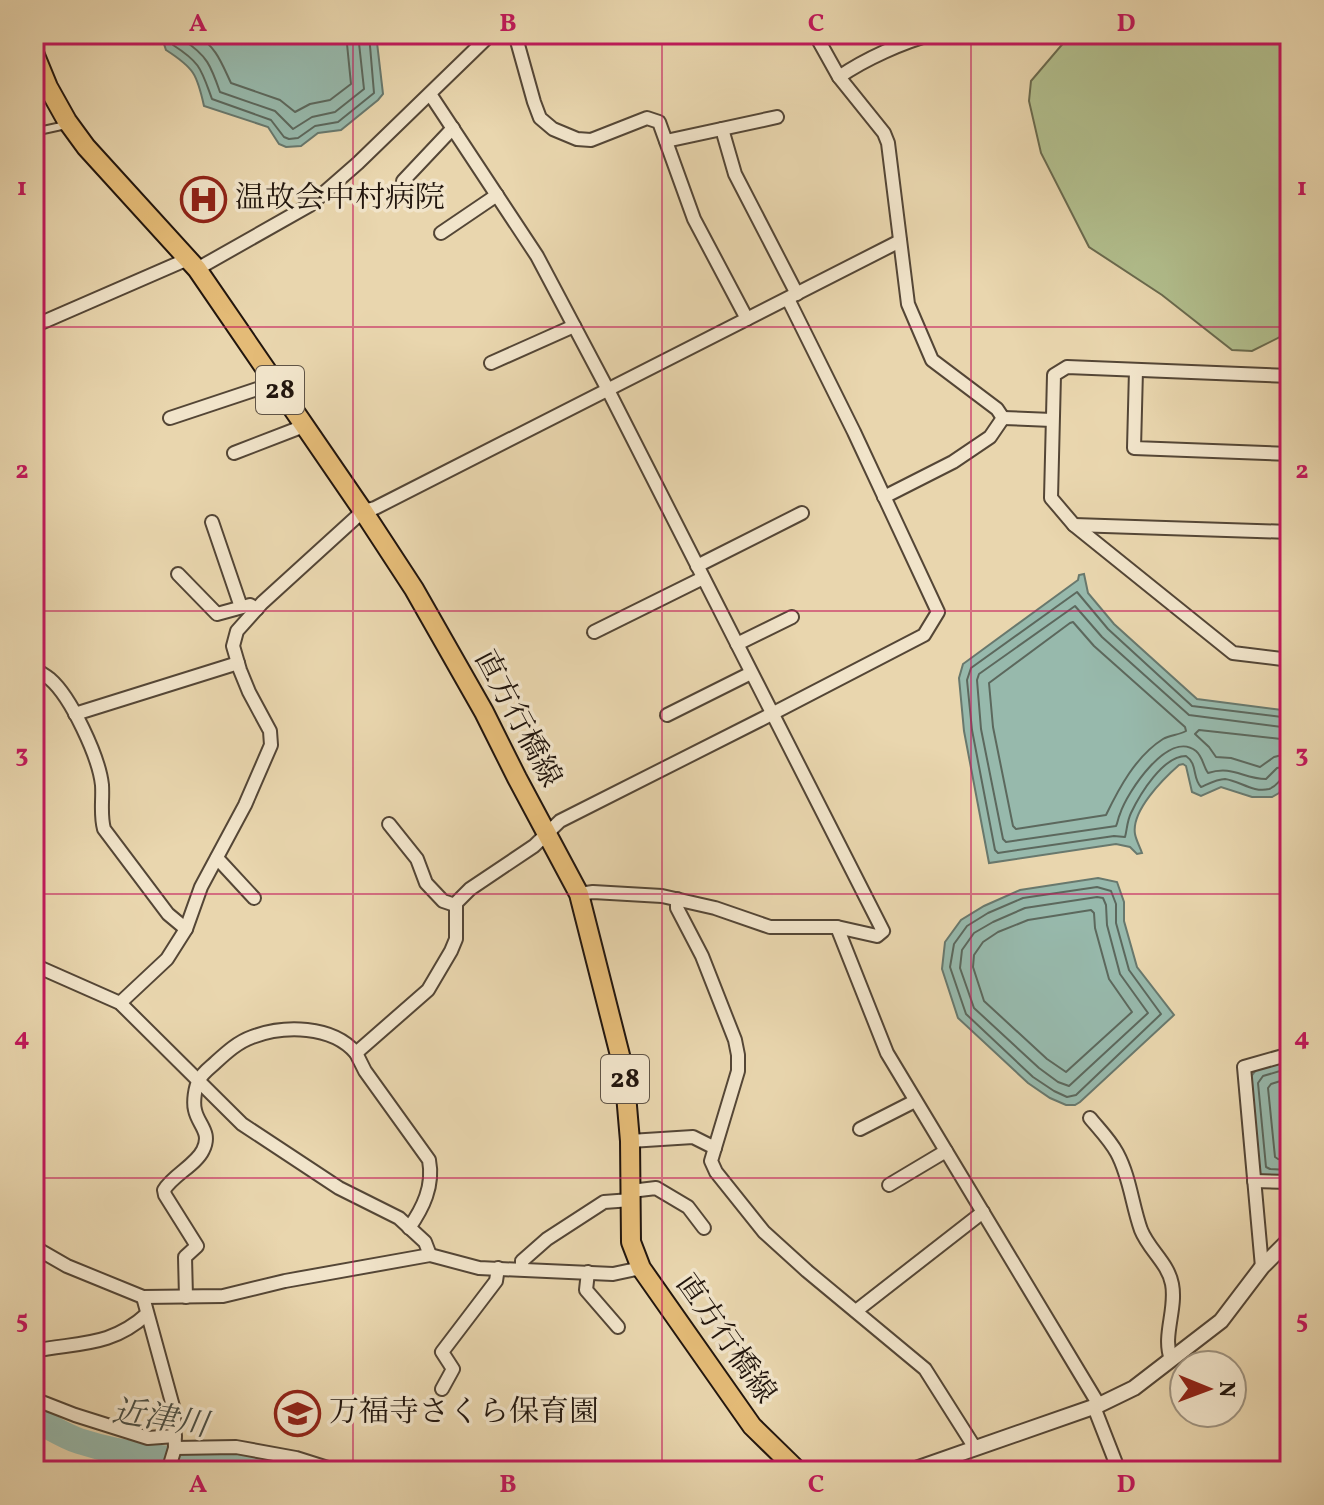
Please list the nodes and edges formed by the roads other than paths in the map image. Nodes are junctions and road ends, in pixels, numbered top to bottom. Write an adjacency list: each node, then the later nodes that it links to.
1 (491, 34): 8 (street)
2 (515, 34): 14 (street)
3 (815, 34): 7 (street)
4 (933, 34): 5 (street)
5 (913, 36): 7 (street)
6 (34, 53): 10 (main road, 直方行橋線 / 28)
7 (839, 77): 18 (street)
8 (430, 94): 11 (street); 19 (street)
9 (777, 117): 12 (street)
10 (70, 125): 13 (lane); 19 (main road, 直方行橋線 / 28)
11 (453, 128): 15 (street); 16 (street)
12 (722, 129): 14 (street); 20 (street)
13 (34, 132)
14 (666, 141): 21 (street)
15 (403, 181)
16 (497, 195): 17 (street); 23 (street)
17 (441, 233)
18 (900, 241): 20 (street); 30 (street)
19 (193, 264): 22 (street); 27 (main road, 直方行橋線 / 28)
20 (792, 296): 21 (street); 35 (street)
21 (747, 319): 28 (street)
22 (34, 326)
23 (574, 326): 24 (street); 28 (street)
24 (491, 363)
25 (1136, 370): 26 (street); 31 (street); 34 (street)
26 (1290, 376)
27 (275, 383): 29 (street); 32 (main road, 直方行橋線 / 28)
28 (608, 390): 36 (street); 41 (street)
29 (170, 418)
30 (1003, 418): 31 (street); 35 (street)
31 (1052, 420): 39 (street)
32 (304, 426): 33 (street); 36 (main road, 直方行橋線 / 28)
33 (234, 453)
34 (1290, 454)
35 (884, 497): 53 (street)
36 (363, 511): 44 (street); 56 (main road, 直方行橋線 / 28)
37 (802, 513): 41 (street)
38 (212, 522): 43 (street)
39 (1074, 525): 40 (street); 48 (street)
40 (1290, 532)
41 (700, 572): 46 (street); 47 (street)
42 (178, 574): 43 (street)
43 (241, 607): 44 (street)
44 (257, 609): 49 (street)
45 (792, 617): 47 (street)
46 (594, 632)
47 (737, 644): 51 (street)
48 (1290, 660)
49 (238, 663): 52 (street); 57 (street)
50 (34, 668): 52 (street)
51 (751, 673): 53 (street); 54 (street)
52 (75, 714): 63 (street)
53 (772, 714): 56 (street); 62 (street)
54 (667, 715)
55 (389, 824): 61 (street)
56 (546, 833): 58 (main road, 直方行橋線 / 28); 61 (street)
57 (217, 858): 59 (street); 63 (street)
58 (579, 894): 60 (street); 72 (main road, 直方行橋線 / 28)
59 (254, 898)
60 (677, 899): 62 (street); 73 (street)
61 (455, 905): 66 (street)
62 (837, 927): 69 (street)
63 (186, 929): 65 (street)
64 (34, 965): 65 (street)
65 (120, 1003): 68 (street)
66 (356, 1053): 68 (street); 80 (street)
67 (1290, 1054): 75 (street)
68 (198, 1081): 80 (street); 91 (street)
69 (915, 1101): 71 (street); 74 (street)
70 (1090, 1118): 95 (street)
71 (860, 1129)
72 (630, 1141): 73 (street); 78 (main road, 直方行橋線 / 28)
73 (715, 1148): 92 (street)
74 (946, 1151): 77 (street); 79 (street)
75 (1254, 1181): 76 (street); 85 (street)
76 (1290, 1182)
77 (889, 1185)
78 (631, 1196): 81 (street); 87 (main road, 直方行橋線 / 28); 88 (street)
79 (983, 1212): 92 (street); 101 (street)
80 (409, 1228): 84 (street)
81 (704, 1228)
82 (1290, 1239): 85 (street)
83 (34, 1247): 90 (street)
84 (430, 1255): 86 (street); 91 (street)
85 (1262, 1267): 96 (street)
86 (498, 1268): 88 (street); 99 (street)
87 (641, 1268): 89 (street); 106 (main road, 直方行橋線 / 28)
88 (522, 1269): 89 (street)
89 (588, 1272): 94 (street)
90 (143, 1297): 91 (street); 93 (street)
91 (186, 1297)
92 (856, 1311): 103 (street)
93 (147, 1314): 97 (street); 102 (street)
94 (618, 1327)
95 (1168, 1349)
96 (1184, 1349)
97 (34, 1351)
98 (1168, 1361): 101 (street)
99 (442, 1389)
100 (34, 1399): 102 (street)
101 (1097, 1406): 103 (street); 108 (street)
102 (175, 1442): 104 (street); 105 (street)
103 (975, 1448): 107 (street)
104 (168, 1471)
105 (337, 1471)
106 (798, 1471)
107 (910, 1471)
108 (1119, 1471)

